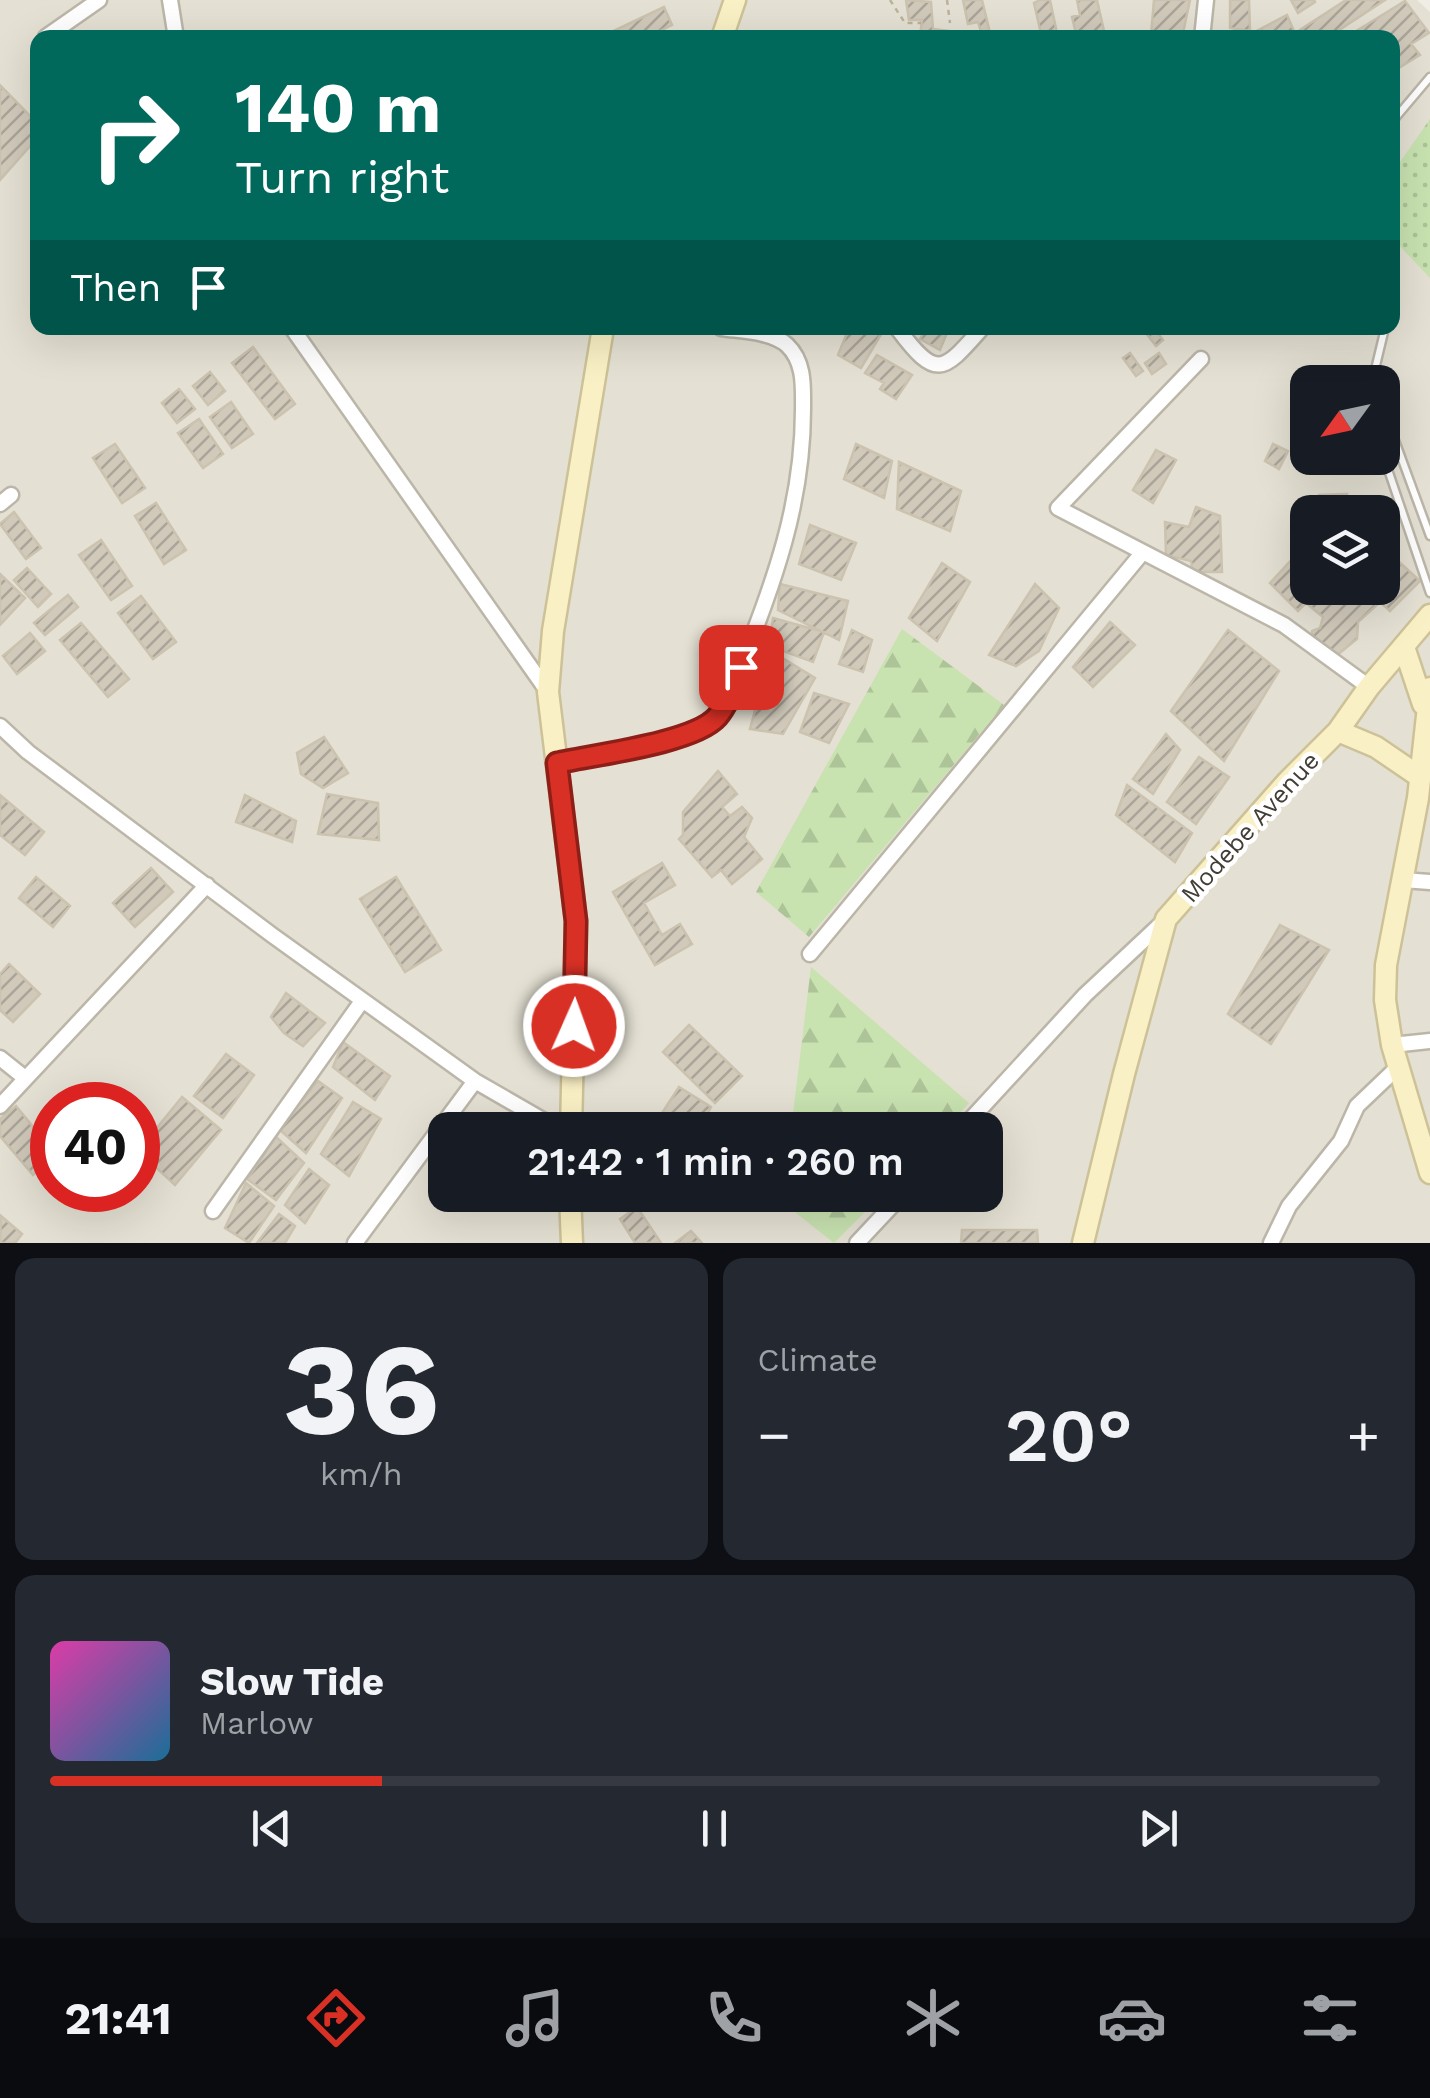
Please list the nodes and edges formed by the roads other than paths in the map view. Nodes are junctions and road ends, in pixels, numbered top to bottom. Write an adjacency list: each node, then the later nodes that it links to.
1 (99, 0): 5 (street)
2 (170, 0): 6 (street)
3 (735, 0): 7 (street)
4 (1206, 0): 8 (street)
5 (57, 30)
6 (175, 30)
7 (725, 30)
8 (1203, 30)
9 (1430, 77): 10 (lane)
10 (1400, 113)
11 (297, 335): 28 (street)
12 (602, 335): 28 (street)
13 (766, 335): 32 (street)
14 (903, 335): 15 (street)
15 (976, 335)
16 (1383, 335): 18 (lane)
17 (1201, 359): 22 (street)
18 (1376, 365)
19 (1400, 454): 21 (lane)
20 (1390, 475): 23 (lane)
21 (1430, 536)
22 (1144, 552): 26 (street); 38 (street)
23 (1430, 593)
24 (1430, 615): 25 (street, Modebe Avenue)
25 (1404, 647): 26 (street, Modebe Avenue); 29 (street)
26 (1370, 687): 31 (street, Modebe Avenue)
27 (1430, 688): 29 (street)
28 (548, 692): 32 (street)
29 (1425, 711): 33 (street)
30 (0, 726): 36 (street)
31 (1338, 731): 33 (street); 37 (street, Modebe Avenue)
32 (557, 763): 48 (street)
33 (1422, 790): 34 (street)
34 (1404, 880): 35 (street); 41 (street)
35 (1430, 882)
36 (208, 885): 39 (street); 44 (street)
37 (1166, 919): 49 (street); 57 (street, Modebe Avenue)
38 (810, 954)
39 (362, 1001): 45 (street); 51 (street)
40 (1430, 1041): 41 (street)
41 (1392, 1045): 43 (street)
42 (0, 1058): 44 (street)
43 (1399, 1066): 50 (street); 58 (street)
44 (24, 1078): 46 (street)
45 (475, 1082): 47 (street); 54 (street)
46 (0, 1106)
47 (528, 1112)
48 (571, 1112)
49 (978, 1112)
50 (1430, 1173)
51 (213, 1211)
52 (571, 1212): 55 (street)
53 (886, 1212): 56 (street)
54 (355, 1243)
55 (572, 1243)
56 (858, 1243)
57 (1083, 1243)
58 (1271, 1243)

